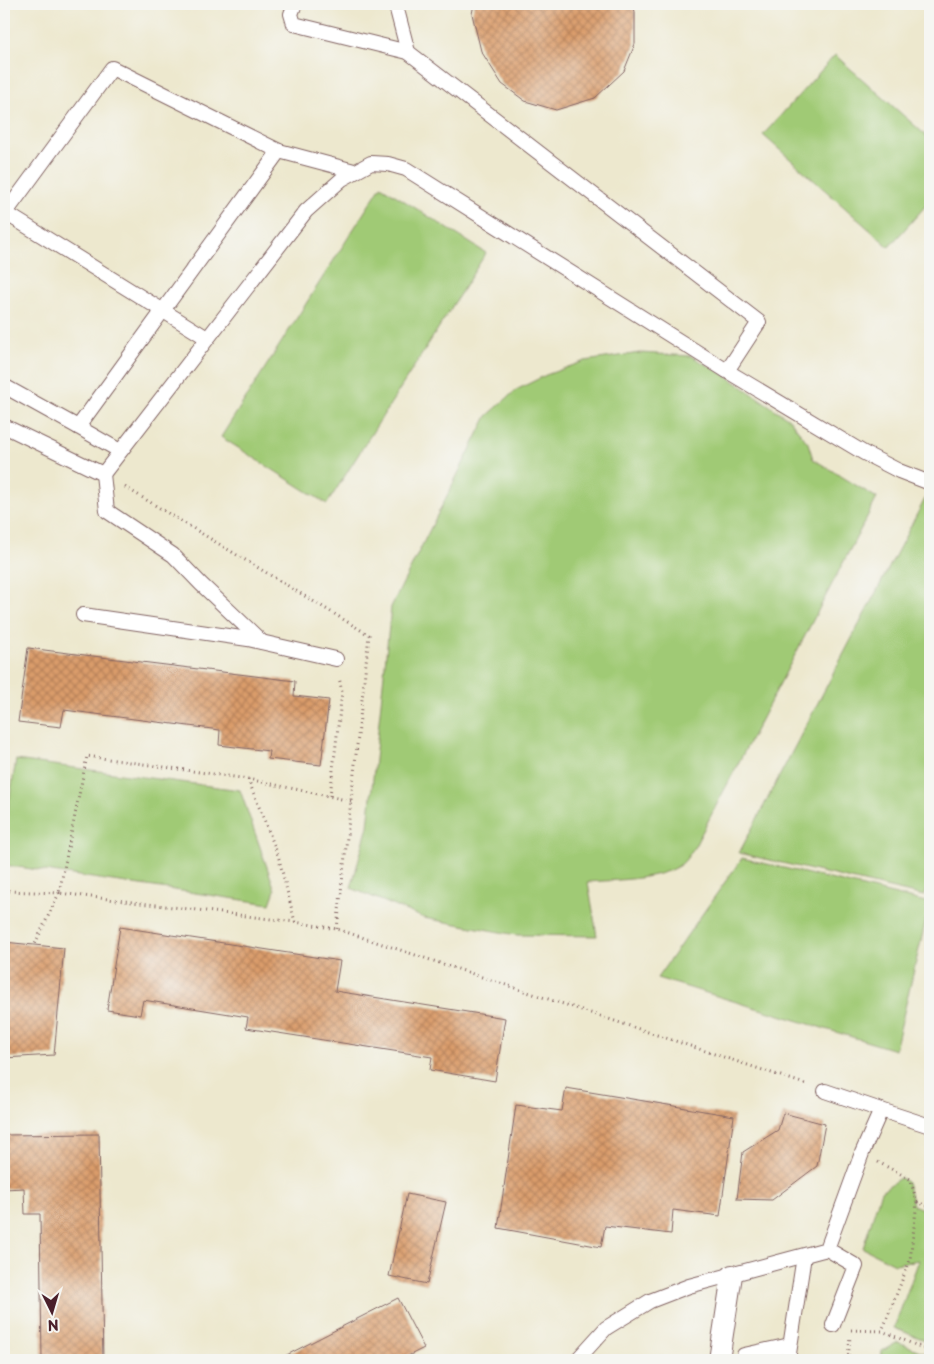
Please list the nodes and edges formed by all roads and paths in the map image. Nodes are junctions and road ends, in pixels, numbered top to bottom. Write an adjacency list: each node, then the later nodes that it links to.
1 (294, 4): 3 (lane)
2 (394, 4): 3 (lane)
3 (408, 52): 9 (lane)
4 (279, 151): 5 (lane); 6 (lane); 7 (lane)
5 (354, 171): 8 (lane); 9 (lane)
6 (4, 213): 7 (lane)
7 (163, 311): 8 (lane); 12 (lane)
8 (207, 338): 13 (lane)
9 (728, 371): 15 (lane)
10 (4, 386): 12 (lane)
11 (4, 426): 14 (lane)
12 (78, 427): 13 (lane)
13 (120, 452): 14 (lane)
14 (103, 474): 17 (lane); 22 (path)
15 (930, 483)
16 (83, 614): 17 (lane)
17 (263, 643): 18 (lane)
18 (336, 659)
19 (342, 692): 21 (path)
20 (248, 779): 21 (path); 24 (path); 25 (path)
21 (330, 796): 22 (path)
22 (351, 801): 26 (path)
23 (4, 892): 24 (path)
24 (59, 893): 25 (path); 27 (path)
25 (295, 922): 26 (path)
26 (337, 929): 28 (path)
27 (35, 944)
28 (825, 1091): 29 (lane)
29 (881, 1110): 30 (lane); 31 (lane)
30 (930, 1126)
31 (862, 1153): 32 (path); 34 (lane)
32 (917, 1202): 33 (path); 38 (path)
33 (930, 1207)
34 (827, 1249): 35 (lane); 37 (lane)
35 (804, 1256): 36 (lane); 39 (lane)
36 (732, 1275): 41 (lane); 42 (street)
37 (833, 1325)
38 (882, 1331): 40 (path); 45 (path)
39 (790, 1345): 43 (lane); 44 (lane)
40 (930, 1351)
41 (577, 1360)
42 (719, 1360)
43 (743, 1360)
44 (788, 1360)
45 (848, 1360)

